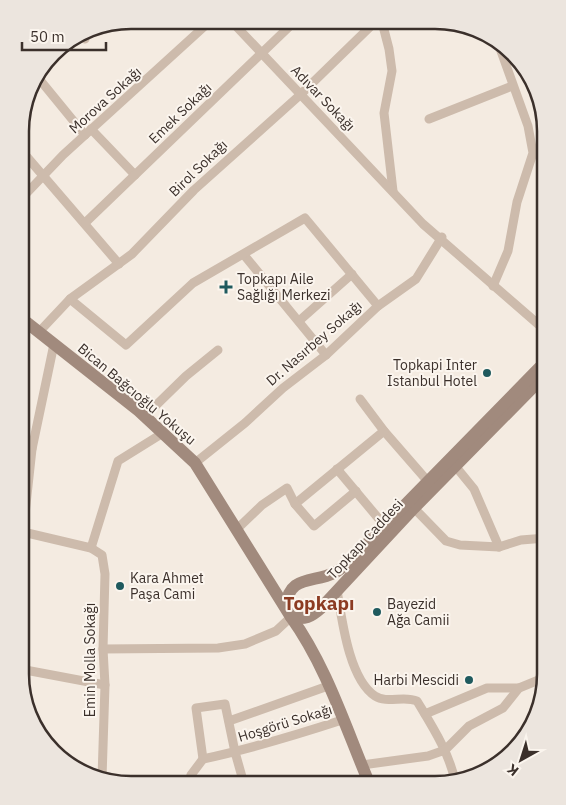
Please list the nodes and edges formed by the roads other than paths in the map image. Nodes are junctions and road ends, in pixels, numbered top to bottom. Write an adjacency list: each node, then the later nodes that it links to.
1 (201, 29): 14 (street, Morova Sokağı)
2 (238, 29): 6 (street, Adıvar Sokağı)
3 (287, 29): 6 (street, Emek Sokağı)
4 (368, 29): 12 (street, Birol Sokağı)
5 (384, 29): 18 (street)
6 (261, 55): 12 (street, Adıvar Sokağı); 16 (street, Emek Sokağı)
7 (503, 56): 9 (street)
8 (509, 61): 9 (street)
9 (506, 62): 11 (street)
10 (41, 81): 14 (street)
11 (512, 86): 13 (street); 25 (street)
12 (300, 95): 18 (street, Adıvar Sokağı); 23 (street, Birol Sokağı)
13 (429, 119)
14 (88, 132): 16 (street); 17 (street, Morova Sokağı)
15 (29, 159): 17 (street)
16 (135, 175): 20 (street, Emek Sokağı)
17 (43, 176): 19 (street, Morova Sokağı); 20 (street)
18 (393, 190): 21 (street, Adıvar Sokağı)
19 (29, 191)
20 (86, 222): 23 (street)
21 (442, 238): 25 (street, Adıvar Sokağı); 27 (street, Dr. Nasırbey Sokağı)
22 (244, 256): 24 (street); 26 (street); 28 (street)
23 (119, 264): 26 (street, Birol Sokağı)
24 (352, 274): 27 (street); 28 (street)
25 (493, 286): 29 (street, Adıvar Sokağı)
26 (70, 300): 31 (street, Birol Sokağı)
27 (378, 306): 34 (street, Dr. Nasırbey Sokağı)
28 (299, 321): 34 (street)
29 (537, 323)
30 (29, 324): 31 (main road, Bican Bağcıoğlu Yokuşu)
31 (39, 332): 32 (main road, Bican Bağcıoğlu Yokuşu)
32 (54, 344): 38 (main road, Bican Bağcıoğlu Yokuşu); 42 (street)
33 (218, 350): 38 (street)
34 (326, 355): 43 (street, Dr. Nasırbey Sokağı)
35 (537, 371): 44 (main road, Topkapı Caddesi)
36 (537, 383): 44 (main road, Topkapı Caddesi)
37 (360, 399): 39 (street)
38 (144, 417): 40 (main road, Bican Bağcıoğlu Yokuşu)
39 (384, 431): 45 (street); 47 (street)
40 (163, 433): 43 (main road, Bican Bağcıoğlu Yokuşu); 56 (street)
41 (29, 449): 42 (street)
42 (32, 449): 46 (street)
43 (195, 463): 52 (main road, Bican Bağcıoğlu Yokuşu)
44 (453, 464): 47 (main road, Topkapı Caddesi); 55 (street)
45 (337, 469): 48 (street); 49 (street)
46 (29, 480)
47 (431, 484): 50 (main road, Topkapı Caddesi); 51 (main road, Topkapı Caddesi)
48 (356, 491): 49 (street); 51 (street)
49 (295, 504): 52 (street)
50 (414, 508): 55 (street); 57 (main road, Topkapı Caddesi)
51 (384, 525): 58 (main road, Topkapı Caddesi)
52 (237, 529): 58 (main road, Bican Bağcıoğlu Yokuşu)
53 (29, 533): 56 (street)
54 (537, 539): 55 (street)
55 (499, 547)
56 (91, 548): 59 (street, Emin Molla Sokağı)
57 (337, 590): 58 (main road); 65 (street, Topkapı Caddesi)
58 (289, 612): 59 (street); 63 (main road)
59 (103, 649): 62 (street, Emin Molla Sokağı)
60 (29, 671): 62 (street)
61 (537, 680): 64 (street)
62 (105, 685): 72 (street, Emin Molla Sokağı)
63 (328, 686): 66 (main road); 67 (street)
64 (519, 688): 65 (street); 68 (street)
65 (425, 714): 68 (street, Topkapı Caddesi)
66 (342, 720): 69 (street, Hoşgörü Sokağı); 71 (main road)
67 (230, 721): 69 (street); 70 (street)
68 (445, 750): 71 (street); 73 (street, Topkapı Caddesi)
69 (235, 752): 70 (street, Hoşgörü Sokağı); 75 (street)
70 (203, 759): 74 (street)
71 (362, 765): 76 (main road)
72 (102, 772)
73 (454, 774)
74 (191, 776)
75 (242, 776)
76 (366, 776)

